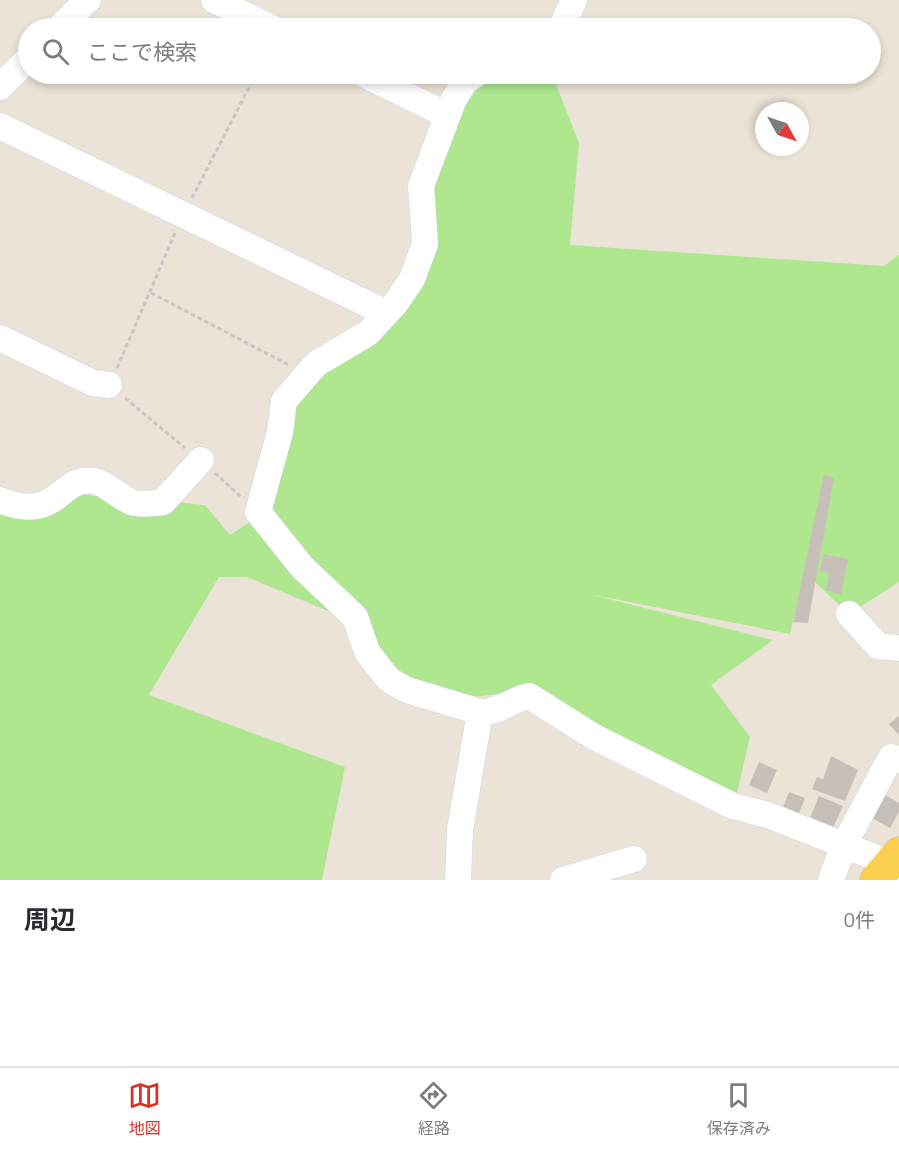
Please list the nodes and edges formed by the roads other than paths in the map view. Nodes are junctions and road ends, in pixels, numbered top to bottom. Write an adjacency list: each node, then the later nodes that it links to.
1 (88, 0): 4 (street)
2 (214, 0): 5 (street)
3 (574, 0): 6 (street)
4 (69, 18)
5 (251, 18)
6 (566, 18)
7 (18, 69): 10 (street)
8 (383, 84): 11 (street)
9 (463, 84): 11 (street)
10 (0, 87)
11 (447, 115): 13 (street)
12 (0, 126): 13 (street)
13 (386, 313): 20 (street)
14 (0, 338): 15 (street)
15 (110, 385)
16 (201, 460): 17 (street)
17 (0, 500)
18 (849, 614): 19 (street)
19 (899, 648)
20 (480, 712): 22 (street); 25 (street)
21 (899, 760): 22 (street)
22 (844, 845): 24 (street); 27 (street)
23 (634, 859): 26 (street)
24 (891, 866)
25 (458, 880)
26 (563, 880)
27 (831, 880)

